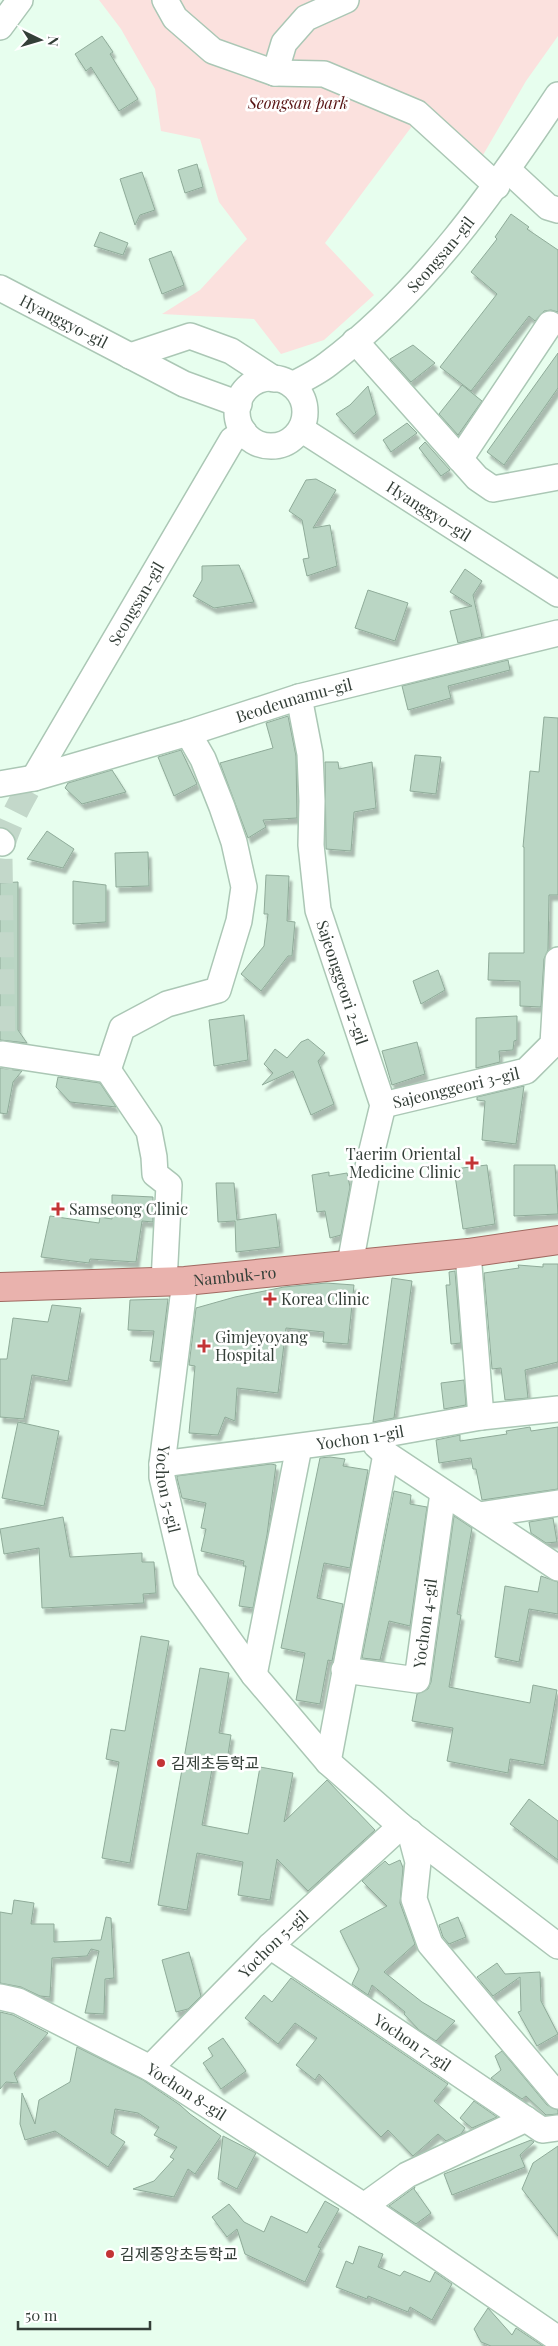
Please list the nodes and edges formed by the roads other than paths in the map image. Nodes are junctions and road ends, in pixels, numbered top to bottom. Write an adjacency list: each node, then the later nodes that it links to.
1 (20, 0): 4 (street)
2 (165, 0): 5 (street)
3 (346, 0): 5 (street)
4 (0, 27)
5 (275, 73): 7 (street)
6 (558, 95): 7 (street, Seongsan-gil)
7 (503, 178): 8 (street); 11 (street, Seongsan-gil)
8 (558, 210)
9 (0, 288): 12 (street, Hyanggyo-gil)
10 (550, 324): 17 (street)
11 (354, 342): 13 (street, Seongsan-gil); 17 (street)
12 (130, 356): 13 (street); 14 (street, Hyanggyo-gil)
13 (283, 382): 14 (street); 15 (street)
14 (238, 404): 16 (street)
15 (301, 429): 16 (street); 19 (street, Hyanggyo-gil)
16 (244, 432): 23 (street, Seongsan-gil)
17 (460, 459): 18 (street)
18 (558, 477)
19 (558, 594)
20 (558, 633): 21 (street, Beodeunamu-gil)
21 (299, 697): 22 (street, Beodeunamu-gil); 29 (street, Sajeonggeori 2-gil)
22 (188, 733): 23 (street, Beodeunamu-gil); 28 (street)
23 (34, 778): 24 (street, Beodeunamu-gil)
24 (0, 784)
25 (558, 960): 26 (street, Sajeonggeori 3-gil)
26 (556, 1020): 29 (street, Sajeonggeori 3-gil)
27 (3, 1054): 28 (street)
28 (108, 1070): 33 (street, Yochon 5-gil)
29 (383, 1104): 32 (street)
30 (558, 1240): 31 (main road, Nambuk-ro)
31 (468, 1253): 32 (main road, Nambuk-ro); 36 (street)
32 (350, 1264): 33 (main road, Nambuk-ro)
33 (174, 1281): 34 (main road, Nambuk-ro); 40 (street, Yochon 5-gil)
34 (0, 1287)
35 (558, 1409): 36 (street, Yochon 1-gil)
36 (481, 1418): 37 (street, Yochon 1-gil)
37 (369, 1437): 38 (street, Yochon 1-gil); 39 (street)
38 (299, 1447): 40 (street, Yochon 1-gil); 46 (street)
39 (386, 1454): 41 (street); 45 (street)
40 (162, 1464): 46 (street, Yochon 5-gil)
41 (443, 1493): 43 (street); 45 (street, Yochon 4-gil)
42 (558, 1503): 43 (street)
43 (480, 1515): 44 (street)
44 (558, 1568)
45 (344, 1670): 47 (street)
46 (254, 1675): 47 (street, Yochon 5-gil)
47 (328, 1762): 48 (street, Yochon 5-gil)
48 (406, 1829): 49 (street, Yochon 5-gil); 50 (street, Yochon 5-gil); 53 (street)
49 (270, 1946): 52 (street, Yochon 5-gil); 54 (street, Yochon 7-gil)
50 (558, 1946)
51 (0, 1997): 52 (street, Yochon 8-gil)
52 (150, 2068): 56 (street, Yochon 8-gil)
53 (558, 2096)
54 (526, 2119): 55 (street, Yochon 7-gil); 56 (street)
55 (558, 2128)
56 (364, 2206): 57 (street, Yochon 8-gil)
57 (558, 2338)

